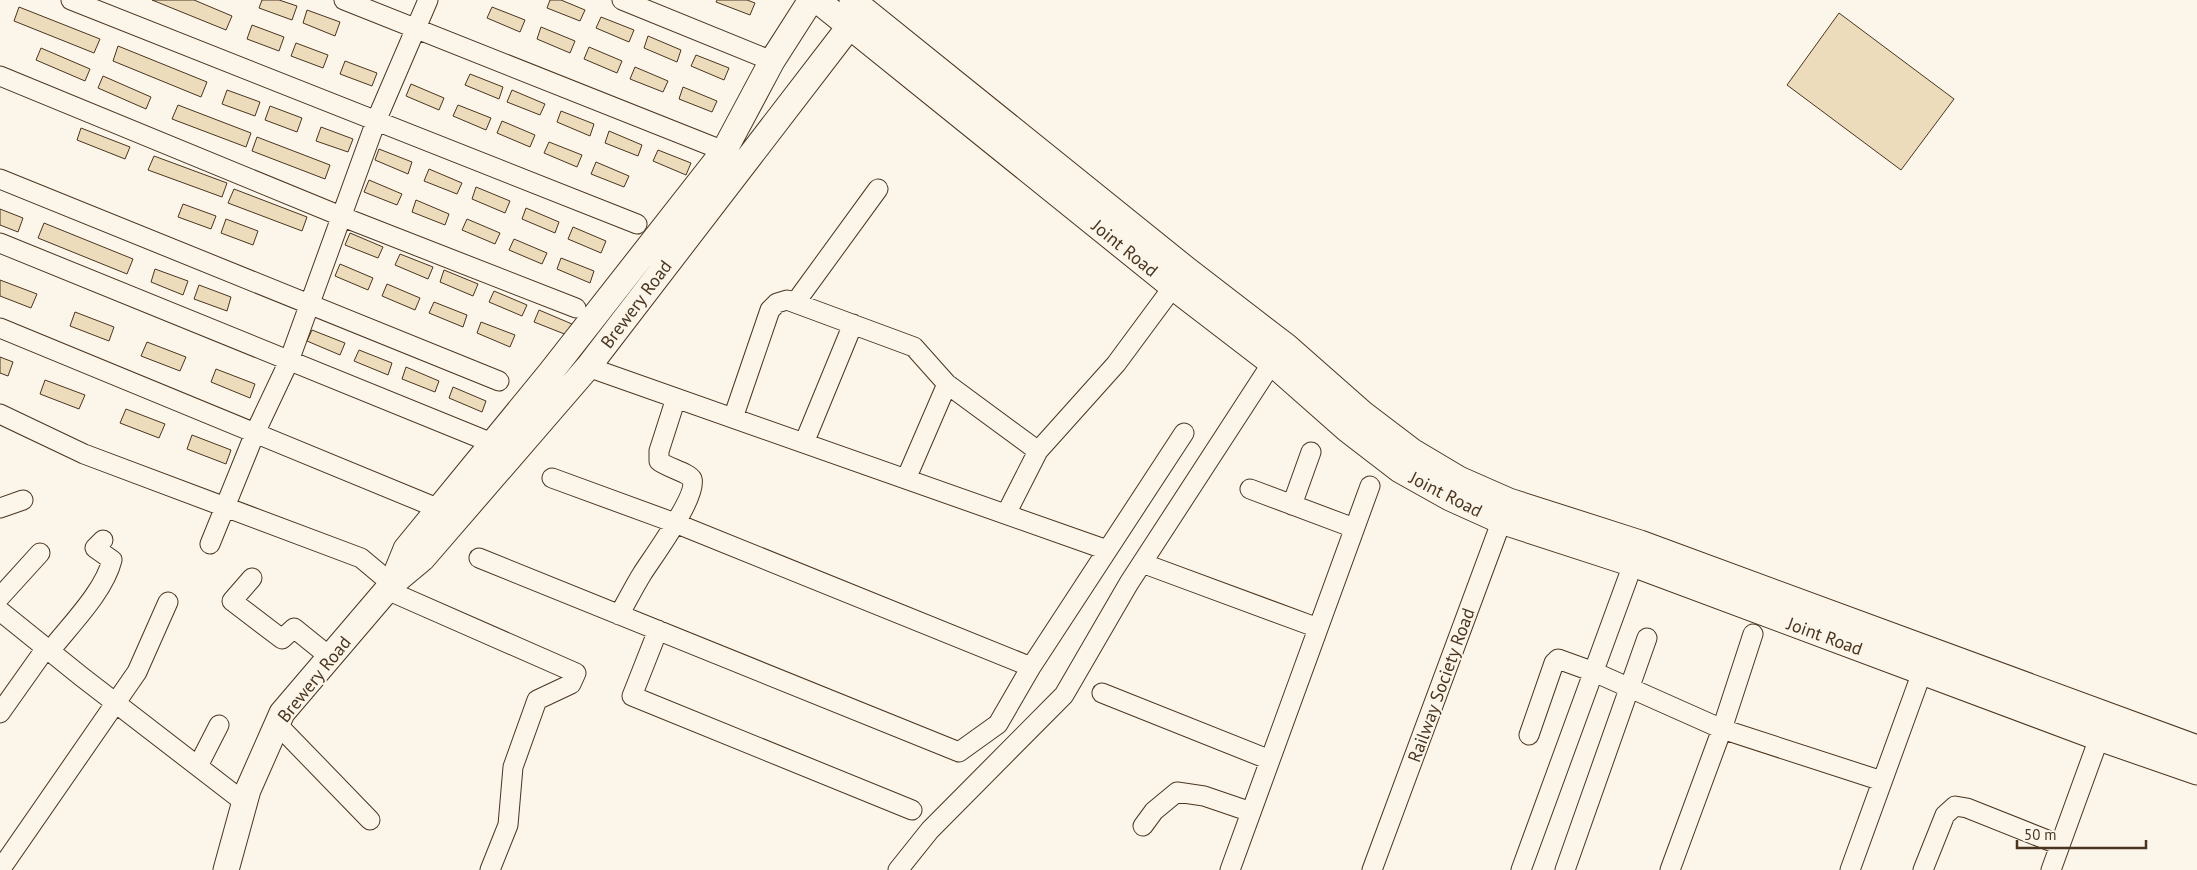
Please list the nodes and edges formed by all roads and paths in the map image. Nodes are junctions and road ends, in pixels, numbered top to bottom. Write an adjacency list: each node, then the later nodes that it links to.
1 (71, 0): 11 (street)
2 (344, 0): 8 (street)
3 (428, 0): 8 (street)
4 (622, 0): 9 (street)
5 (811, 0): 9 (main road, Brewery Road)
6 (817, 0): 7 (main road, Joint Road)
7 (855, 11): 18 (main road, Joint Road); 26 (main road, Brewery Road); 47 (main road, Joint Road)
8 (416, 28): 11 (street); 12 (street)
9 (772, 61): 12 (main road, Brewery Road)
10 (0, 76): 15 (street)
11 (376, 121): 15 (street); 16 (street)
12 (724, 151): 34 (main road, Brewery Road)
13 (0, 179): 20 (street)
14 (878, 189): 19 (street)
15 (342, 217): 20 (street); 21 (street)
16 (637, 224)
17 (0, 243): 24 (street)
18 (1173, 287): 25 (main road, Joint Road); 36 (street)
19 (796, 303): 22 (street); 31 (street)
20 (310, 304): 24 (street); 27 (street)
21 (576, 308)
22 (853, 324): 28 (street); 35 (street)
23 (0, 328): 32 (street)
24 (289, 361): 32 (street); 34 (street)
25 (1272, 363): 47 (main road, Joint Road); 56 (street)
26 (588, 367): 29 (street); 59 (main road, Brewery Road)
27 (500, 381)
28 (947, 384): 36 (street); 39 (street)
29 (676, 398): 31 (street); 49 (street)
30 (0, 414): 45 (street)
31 (733, 418): 35 (street)
32 (255, 433): 45 (street); 46 (street)
33 (1184, 433): 53 (street)
34 (492, 443): 46 (main road, Brewery Road)
35 (804, 443): 39 (street)
36 (1038, 451): 48 (street)
37 (1311, 452): 43 (street)
38 (552, 478): 49 (street)
39 (906, 479): 48 (street)
40 (1370, 486): 50 (street)
41 (1250, 490): 43 (street)
42 (23, 500): 44 (street)
43 (1292, 505): 50 (street)
44 (0, 508)
45 (224, 508): 52 (street); 59 (street)
46 (437, 508): 59 (main road, Brewery Road)
47 (1505, 511): 57 (main road, Joint Road); 80 (main road, Joint Road); 98 (street, Railway Society Road)
48 (1006, 514): 53 (street)
49 (675, 523): 63 (street); 70 (street)
50 (1354, 528): 64 (street)
51 (103, 540): 68 (street)
52 (210, 544)
53 (1107, 550): 70 (street)
54 (40, 553): 60 (street)
55 (479, 558): 63 (street)
56 (1142, 563): 64 (street); 96 (street)
57 (1633, 564): 71 (street); 72 (main road, Joint Road)
58 (252, 578): 69 (street)
59 (390, 587): 69 (main road, Brewery Road); 95 (street)
60 (0, 597)
61 (168, 602): 75 (street)
62 (0, 611): 68 (street)
63 (620, 615): 65 (street)
64 (1318, 628): 83 (street)
65 (658, 630): 70 (street); 88 (street)
66 (1753, 634): 79 (street)
67 (1647, 638): 73 (street)
68 (48, 650): 75 (street); 76 (street)
69 (330, 657): 77 (main road, Brewery Road)
70 (1031, 667)
71 (1594, 672): 73 (street); 81 (street); 99 (street)
72 (1922, 672): 80 (main road, Joint Road); 86 (street)
73 (1629, 687): 79 (street); 100 (street)
74 (1102, 693): 83 (street)
75 (114, 703): 84 (street); 93 (street)
76 (0, 713)
77 (277, 724): 87 (main road, Brewery Road); 90 (street)
78 (218, 725): 84 (street)
79 (1722, 729): 86 (street); 101 (street)
80 (2111, 734): 82 (main road, Joint Road); 85 (main road, Joint Road); 92 (street)
81 (1529, 735)
82 (2197, 748)
83 (1270, 760): 89 (street)
84 (198, 766): 87 (street)
85 (2197, 772)
86 (1882, 781): 102 (street)
87 (244, 802): 94 (main road, Brewery Road)
88 (912, 810)
89 (1251, 812): 91 (street); 97 (street)
90 (370, 820)
91 (1143, 826)
92 (2060, 845): 103 (street); 104 (street)
93 (0, 870)
94 (226, 870)
95 (490, 870)
96 (898, 870)
97 (1230, 870)
98 (1372, 870)
99 (1521, 870)
100 (1565, 870)
101 (1670, 870)
102 (1850, 870)
103 (1923, 870)
104 (2051, 870)

